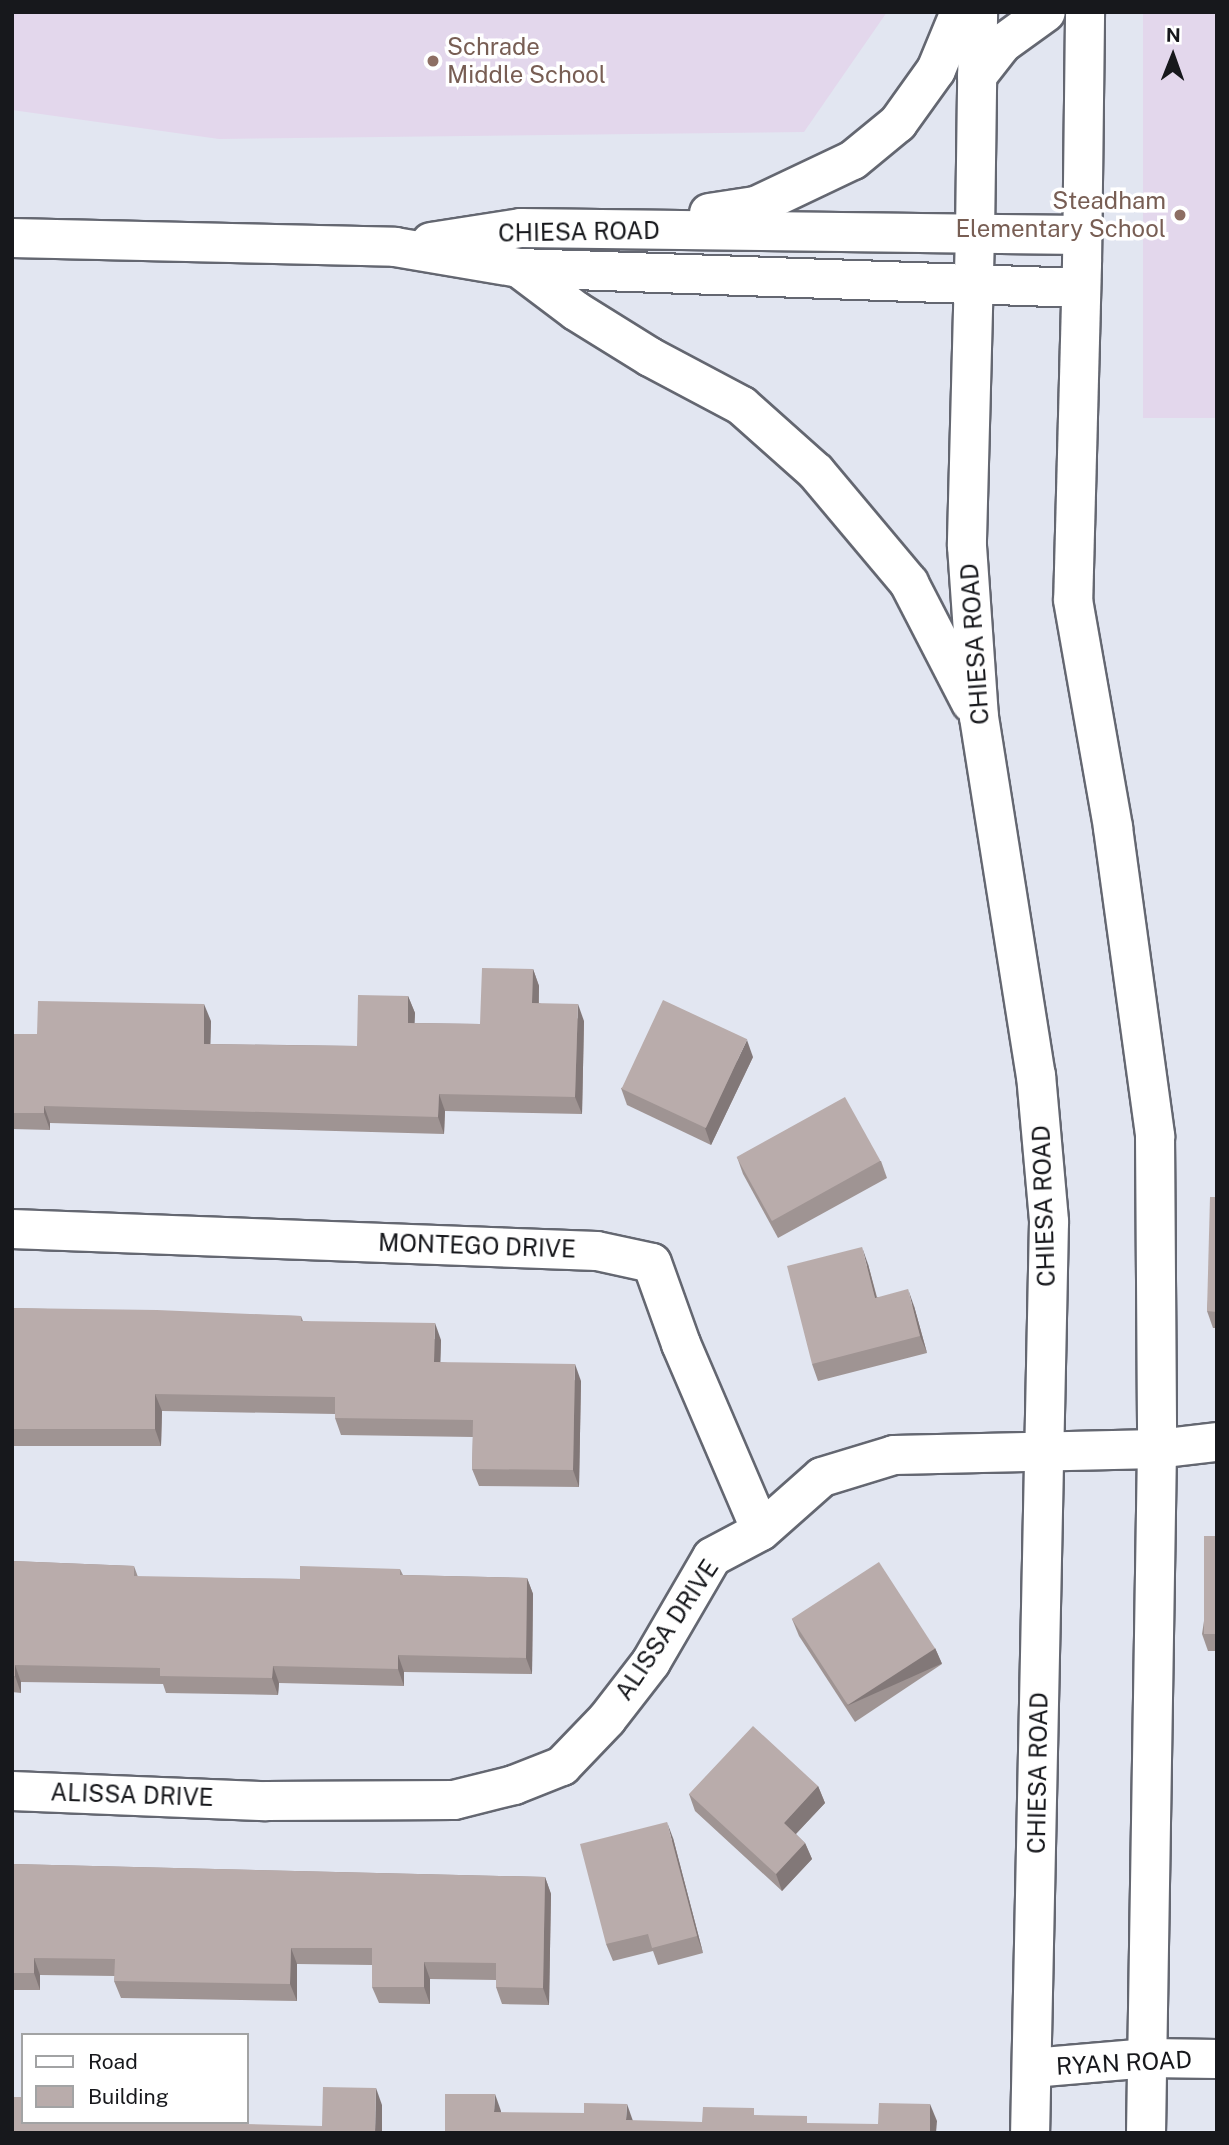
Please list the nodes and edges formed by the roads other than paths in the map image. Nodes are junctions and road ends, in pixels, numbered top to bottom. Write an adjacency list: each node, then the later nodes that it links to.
1 (960, 12): 6 (main road)
2 (978, 12): 5 (main road)
3 (1046, 12): 5 (main road)
4 (1085, 12): 10 (main road)
5 (976, 76): 7 (main road)
6 (607, 230): 7 (main road, CHIESA ROAD); 9 (main road, CHIESA ROAD)
7 (975, 234): 10 (main road, CHIESA ROAD); 12 (main road, CHIESA ROAD)
8 (12, 238): 9 (main road, CHIESA ROAD)
9 (395, 247): 11 (main road, CHIESA ROAD)
10 (1082, 262): 12 (main road, CHIESA ROAD); 16 (main road)
11 (519, 268): 12 (main road, CHIESA ROAD); 13 (main road)
12 (974, 284): 13 (main road, CHIESA ROAD)
13 (979, 717): 17 (main road, CHIESA ROAD)
14 (12, 1229): 18 (main road, MONTEGO DRIVE)
15 (1217, 1443): 16 (main road, ALISSA DRIVE)
16 (1157, 1449): 17 (main road, ALISSA DRIVE); 20 (main road)
17 (1044, 1451): 18 (main road, ALISSA DRIVE); 22 (main road, CHIESA ROAD)
18 (761, 1531): 19 (main road, ALISSA DRIVE)
19 (12, 1791)
20 (1149, 2058): 21 (main road, RYAN ROAD); 22 (main road, RYAN ROAD); 24 (main road)
21 (1217, 2059)
22 (1032, 2068): 23 (main road, CHIESA ROAD)
23 (1030, 2133)
24 (1146, 2133)

